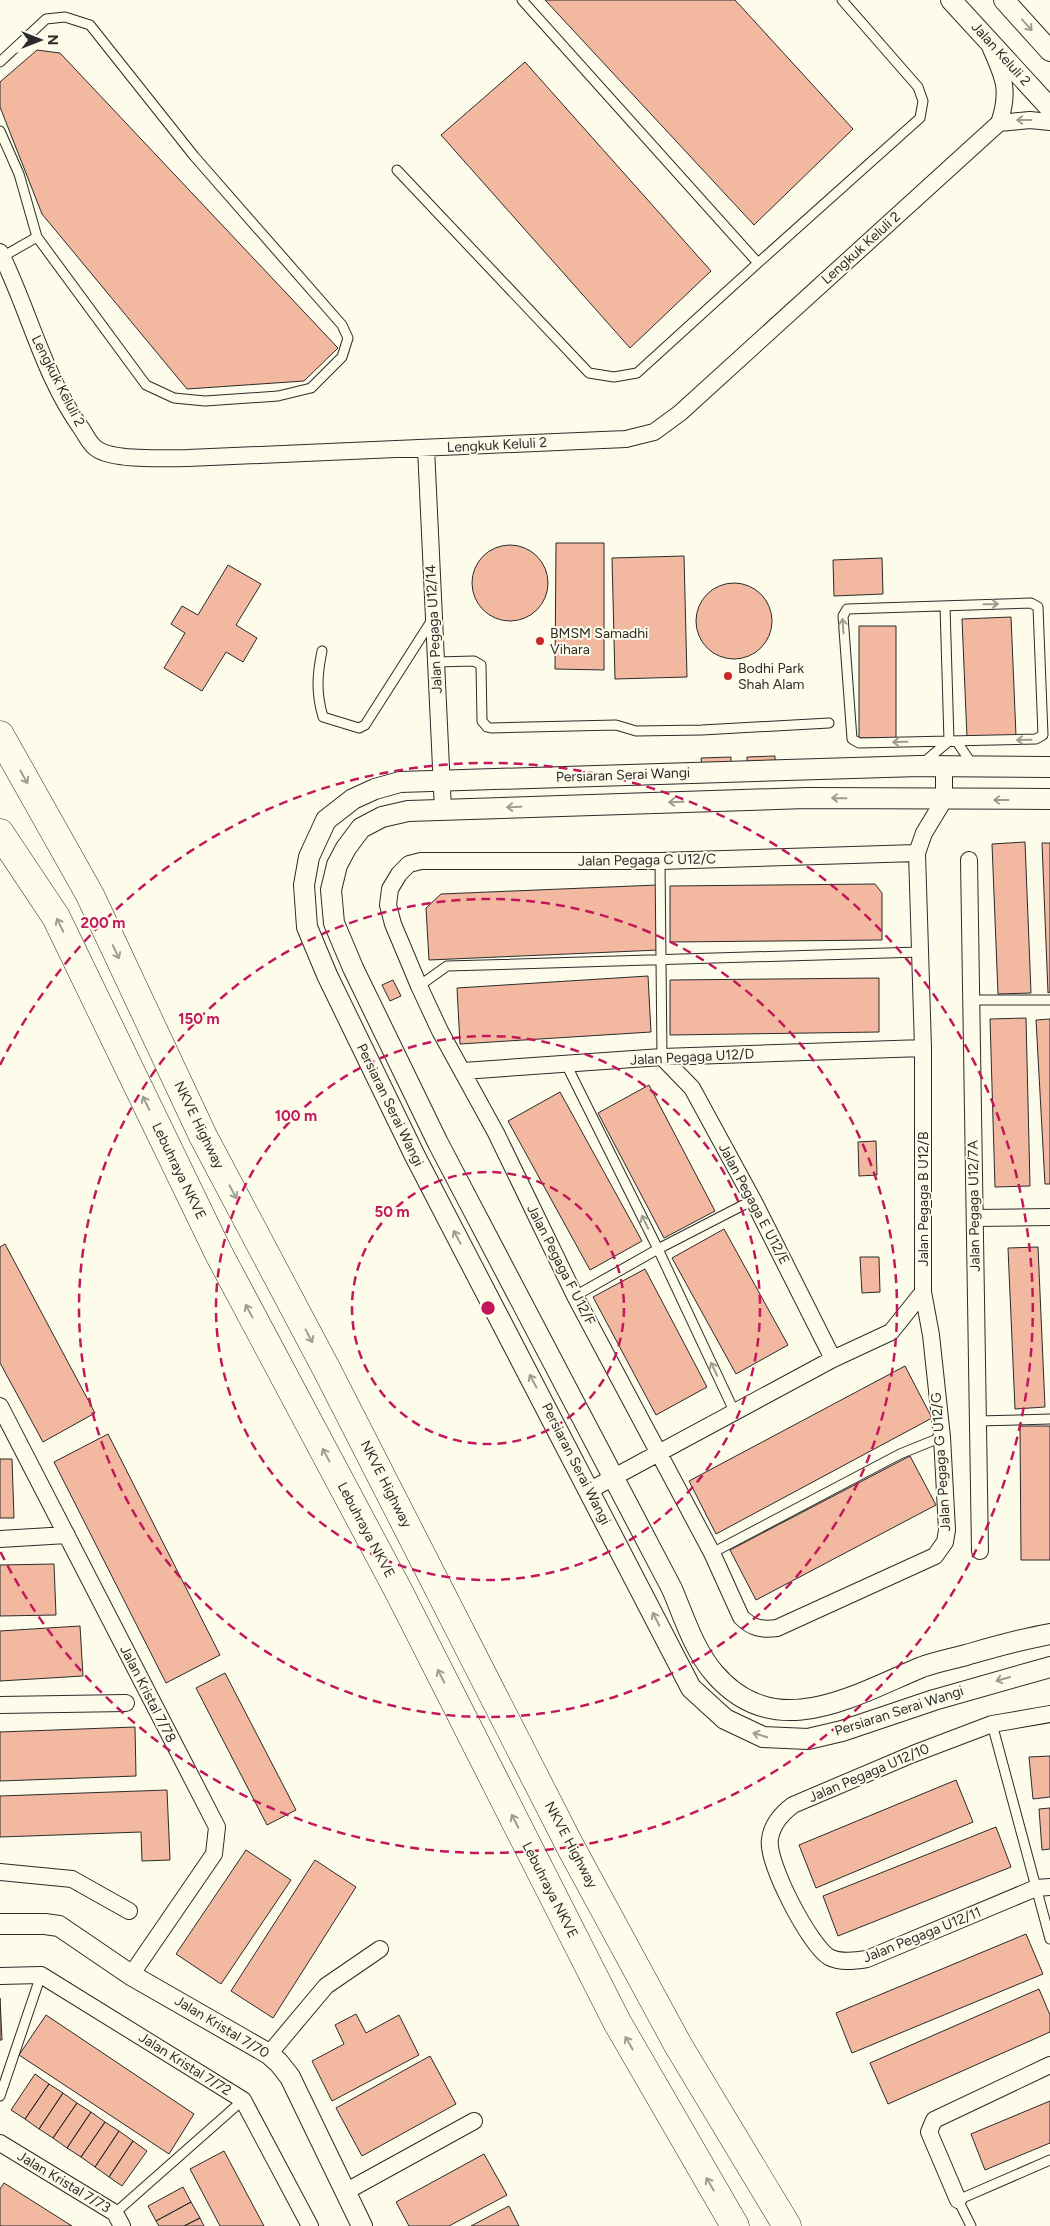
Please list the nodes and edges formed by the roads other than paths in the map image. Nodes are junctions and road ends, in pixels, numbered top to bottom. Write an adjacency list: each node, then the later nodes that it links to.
1 (522, 0): 15 (lane)
2 (842, 0): 15 (lane)
3 (951, 0): 5 (street, Jalan Keluli 2)
4 (1004, 0): 6 (street, one-way to 6)
5 (985, 36): 8 (street, Jalan Keluli 2); 10 (street)
6 (1050, 50)
7 (0, 62): 13 (lane)
8 (1050, 108)
9 (1050, 122): 10 (street, one-way to 10)
10 (999, 123): 16 (street, Lengkuk Keluli 2)
11 (0, 131): 13 (lane)
12 (397, 170): 15 (lane)
13 (37, 237): 14 (lane)
14 (1, 254): 16 (street, Lengkuk Keluli 2)
15 (758, 263)
16 (426, 448): 18 (street, Jalan Pegaga U12/14)
17 (945, 606): 23 (lane); 23 (lane, one-way to 23); 23 (lane, one-way to 17)
18 (434, 618): 19 (lane); 20 (street, Jalan Pegaga U12/14)
19 (322, 651)
20 (436, 662): 21 (lane); 28 (street, Jalan Pegaga U12/14)
21 (828, 723)
22 (0, 735): 95 (highway, NKVE Highway, one-way to 95)
23 (949, 741): 24 (lane); 26 (lane)
24 (919, 766): 25 (street, Persiaran Serai Wangi); 28 (street, Persiaran Serai Wangi)
25 (944, 766): 26 (street, Persiaran Serai Wangi); 30 (street)
26 (978, 767): 27 (street, Persiaran Serai Wangi)
27 (1050, 767)
28 (442, 780): 31 (street, Jalan Pegaga U12/14); 60 (street, Persiaran Serai Wangi, one-way to 28)
29 (1050, 799): 30 (street, Persiaran Serai Wangi, one-way to 30)
30 (944, 800): 31 (street, Persiaran Serai Wangi, one-way to 31); 33 (street, Jalan Pegaga B U12/B)
31 (443, 810): 59 (street, Persiaran Serai Wangi)
32 (0, 833): 94 (highway, Lebuhraya NKVE, one-way to 32)
33 (917, 853): 35 (street, Jalan Pegaga C U12/C); 37 (street, Jalan Pegaga B U12/B)
34 (969, 860): 40 (street, Jalan Pegaga U12/7A)
35 (660, 861): 36 (street, Jalan Pegaga C U12/C); 38 (lane)
36 (390, 889): 39 (street, Jalan Pegaga F U12/F)
37 (920, 952): 38 (lane); 42 (street, Jalan Pegaga B U12/B)
38 (660, 958): 39 (lane); 43 (lane)
39 (419, 986): 45 (street, Jalan Pegaga F U12/F)
40 (971, 1000): 41 (lane); 48 (street, Jalan Pegaga U12/7A)
41 (1050, 1000)
42 (922, 1048): 43 (street, Jalan Pegaga U12/D); 50 (street, Jalan Pegaga B U12/B)
43 (662, 1057): 44 (street, Jalan Pegaga U12/D); 46 (street, Jalan Pegaga E U12/E)
44 (566, 1064): 45 (street, Jalan Pegaga U12/D); 49 (lane, one-way to 44)
45 (462, 1071): 51 (street, Jalan Pegaga F U12/F)
46 (753, 1200): 49 (lane); 52 (street, Jalan Pegaga E U12/E)
47 (1050, 1217): 48 (street)
48 (975, 1218): 56 (street, Jalan Pegaga U12/7A)
49 (658, 1249): 51 (lane); 54 (lane, one-way to 49)
50 (924, 1292): 52 (street); 57 (street, Jalan Pegaga G U12/G)
51 (575, 1296): 58 (street, Jalan Pegaga F U12/F)
52 (833, 1359): 54 (street)
53 (0, 1406): 61 (street, Jalan Kristal 7/78)
54 (735, 1413): 58 (street)
55 (1050, 1419): 56 (lane)
56 (978, 1421): 63 (street, Jalan Pegaga U12/7A)
57 (942, 1437): 64 (lane); 65 (street, Jalan Pegaga G U12/G)
58 (659, 1452): 59 (street); 64 (street, Jalan Pegaga F U12/F)
59 (614, 1477): 60 (street); 66 (street, Persiaran Serai Wangi)
60 (590, 1490): 67 (street, Persiaran Serai Wangi, one-way to 60)
61 (67, 1536): 62 (street); 80 (street, Jalan Kristal 7/78)
62 (0, 1538)
63 (980, 1551)
64 (712, 1553): 65 (street, Jalan Pegaga F U12/F)
65 (757, 1629)
66 (1050, 1634)
67 (1050, 1667)
68 (126, 1703): 69 (street)
69 (0, 1706)
70 (1050, 1714): 71 (street, Jalan Pegaga U12/10)
71 (992, 1724): 73 (lane); 74 (street, Jalan Pegaga U12/10)
72 (0, 1872): 75 (street)
73 (1043, 1887): 74 (street, Jalan Pegaga U12/11); 77 (lane)
74 (790, 1901)
75 (129, 1911)
76 (0, 1924): 80 (street, Jalan Kristal 7/70)
77 (1050, 1939)
78 (380, 1949): 82 (street)
79 (41, 1975): 81 (street); 84 (lane); 85 (street, Jalan Kristal 7/72)
80 (131, 1975): 82 (street, Jalan Kristal 7/70)
81 (0, 1976)
82 (269, 2054): 89 (street, Jalan Kristal 7/70)
83 (1050, 2065): 90 (street)
84 (0, 2096)
85 (243, 2100): 91 (lane); 92 (street, Jalan Kristal 7/72)
86 (474, 2120): 89 (street)
87 (0, 2143): 91 (street, Jalan Kristal 7/73)
88 (1050, 2160): 90 (lane)
89 (345, 2192): 93 (street, Jalan Kristal 7/70)
90 (958, 2200): 96 (lane)
91 (118, 2219)
92 (310, 2226)
93 (362, 2226)
94 (734, 2226)
95 (787, 2226)
96 (971, 2226)

